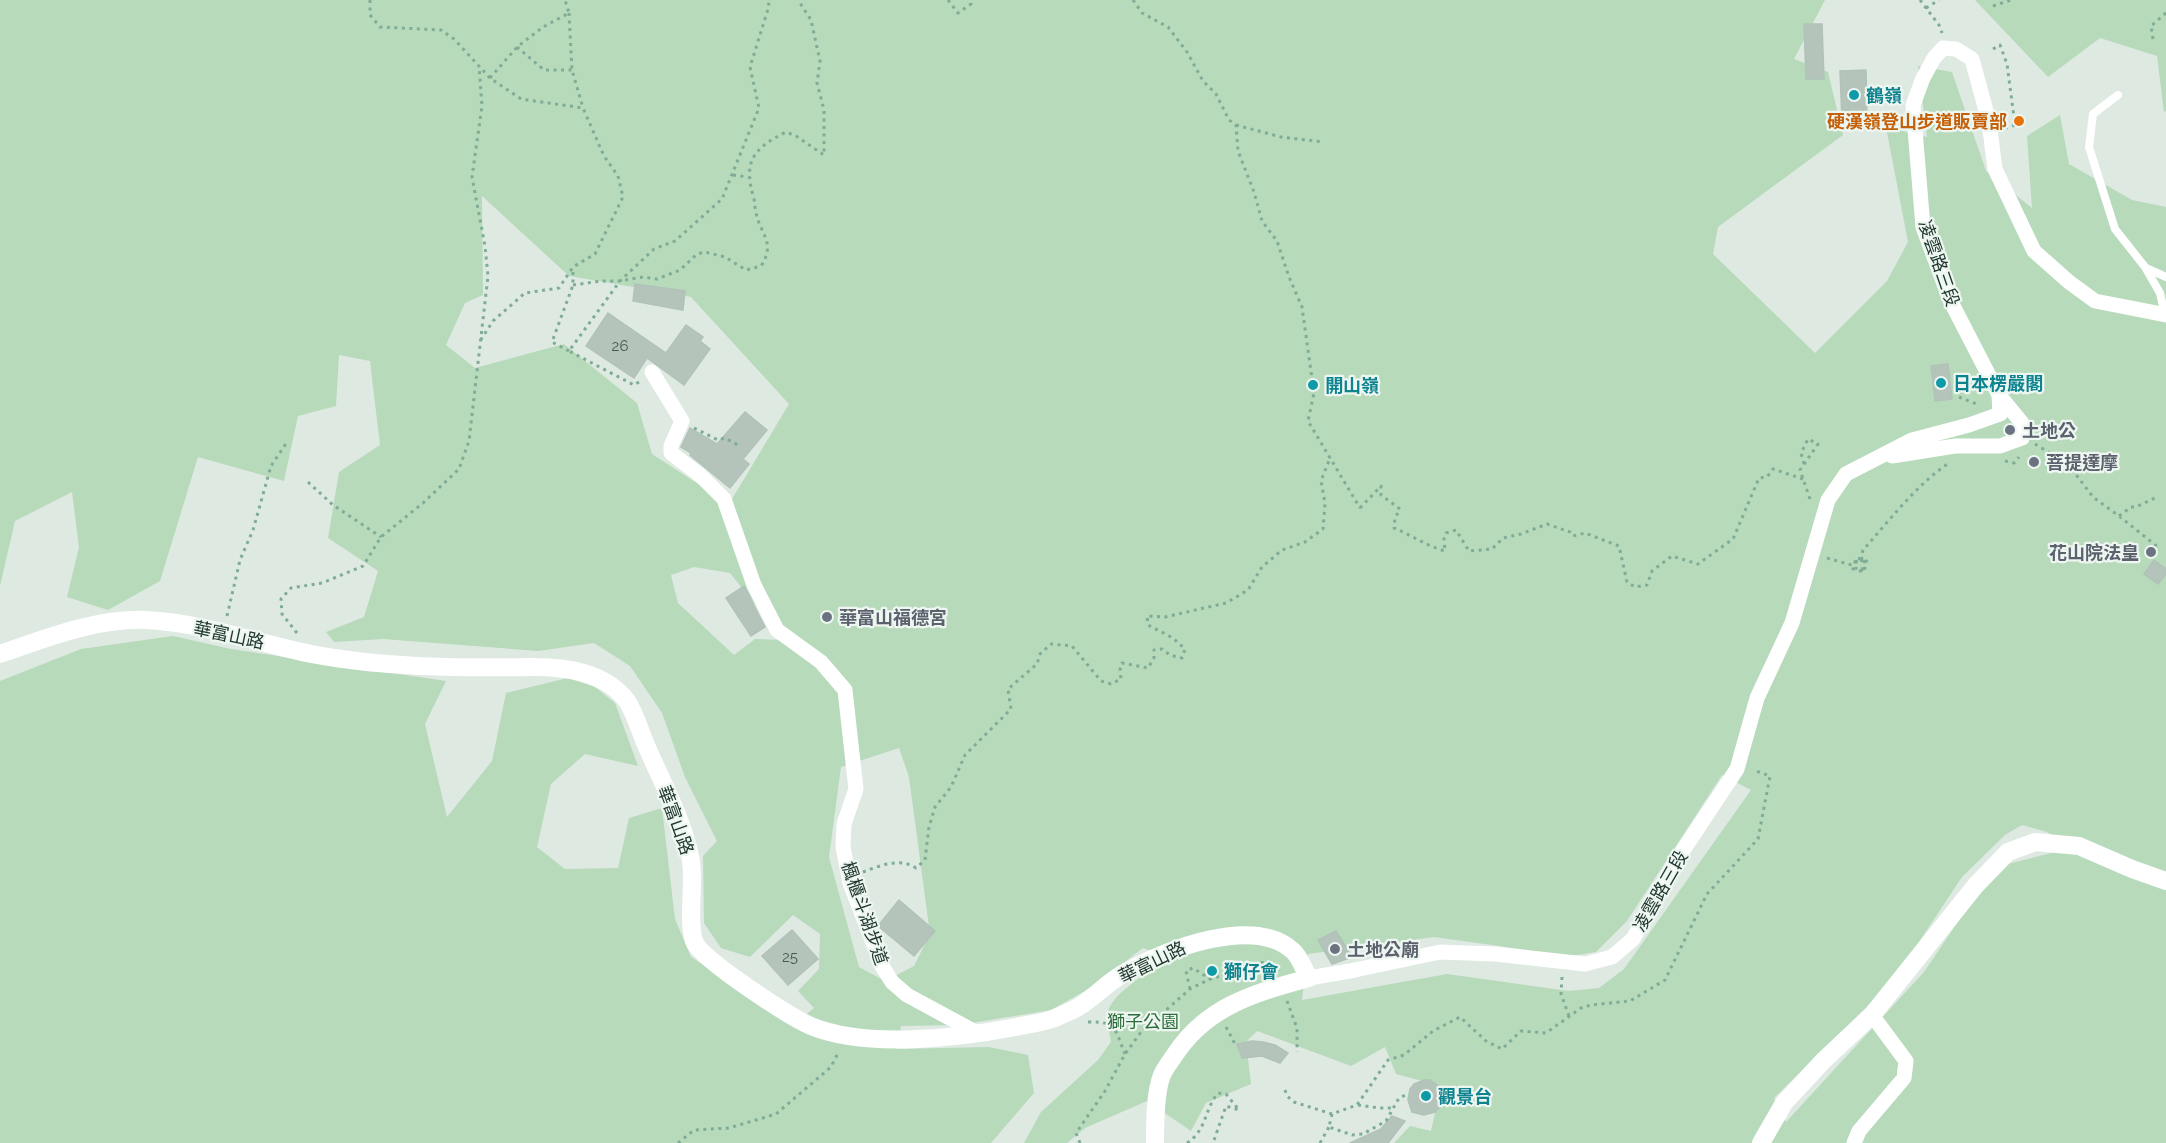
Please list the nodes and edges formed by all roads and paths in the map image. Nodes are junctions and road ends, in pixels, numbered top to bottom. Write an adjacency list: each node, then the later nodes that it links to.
1 (370, 0): 19 (path)
2 (565, 0): 13 (path)
3 (768, 0): 27 (path)
4 (798, 0): 28 (path)
5 (948, 0): 6 (path)
6 (969, 0)
7 (1133, 0): 24 (path)
8 (1920, 0): 12 (path)
9 (1939, 0): 12 (path)
10 (2010, 0): 11 (path)
11 (1993, 6)
12 (1926, 8): 15 (path)
13 (569, 13): 17 (path); 20 (path)
14 (2166, 13): 16 (path)
15 (1939, 25)
16 (2153, 39)
17 (517, 47): 20 (path); 21 (path)
18 (1993, 49): 25 (path)
19 (479, 66): 21 (path); 35 (path)
20 (572, 70): 23 (path)
21 (490, 78): 23 (path)
22 (2118, 94): 30 (lane)
23 (583, 108): 29 (path)
24 (1236, 125): 26 (path); 44 (path)
25 (2007, 128)
26 (1324, 142)
27 (733, 175): 28 (path); 32 (path)
28 (749, 177): 32 (path)
29 (573, 267): 33 (path); 35 (path)
30 (2145, 267): 31 (lane); 34 (lane)
31 (2166, 277)
32 (620, 281): 33 (path); 36 (path)
33 (573, 285): 36 (path)
34 (2165, 315): 38 (street, 凌雲路三段)
35 (479, 342): 54 (path)
36 (569, 351): 37 (path)
37 (652, 372): 39 (street)
38 (1999, 394): 40 (street, 凌雲路三段); 45 (street, 凌雲路三段)
39 (682, 421): 42 (path); 61 (street, 楓櫃斗湖步道)
40 (2022, 438): 45 (street, 凌雲路三段); 52 (path)
41 (287, 442): 57 (path)
42 (738, 445)
43 (2020, 456): 47 (path)
44 (1330, 458): 49 (path); 61 (path)
45 (1880, 458): 53 (street, 凌雲路三段)
46 (1956, 458): 56 (path)
47 (2002, 461)
48 (1804, 464): 48 (path); 49 (path)
49 (1803, 478): 53 (path)
50 (308, 482): 54 (path)
51 (2155, 498): 52 (path)
52 (2119, 516): 55 (path)
53 (1820, 527): 64 (street, 凌雲路三段)
54 (381, 537): 59 (path)
55 (2159, 549)
56 (1822, 556)
57 (224, 632): 58 (street, 華富山路); 59 (street, 華富山路)
58 (0, 654)
59 (311, 654): 73 (street, 華富山路)
60 (1746, 768): 69 (path)
61 (849, 876): 72 (street, 楓櫃斗湖步道)
62 (2166, 881): 68 (street)
63 (1562, 973): 69 (path)
64 (1309, 978): 67 (street, 凌雲路三段); 72 (street, 華富山路)
65 (1210, 979): 66 (path); 66 (path); 67 (path)
66 (1190, 989): 76 (path)
67 (1285, 991): 75 (path); 85 (street, 凌雲路三段)
68 (1872, 1015): 89 (street); 90 (street)
69 (1569, 1016): 79 (path)
70 (1223, 1020): 74 (path)
71 (1088, 1022): 76 (path)
72 (979, 1034): 73 (street, 華富山路)
73 (847, 1036): 83 (path)
74 (1235, 1044)
75 (1297, 1052)
76 (1125, 1054): 84 (path)
77 (1285, 1090): 81 (path)
78 (1408, 1094): 80 (path)
79 (1357, 1105): 80 (path); 81 (path)
80 (1395, 1108): 82 (path)
81 (1332, 1114): 82 (path)
82 (1329, 1127): 88 (path)
83 (678, 1143)
84 (1080, 1143)
85 (1155, 1143)
86 (1187, 1143): 87 (path)
87 (1213, 1143)
88 (1320, 1143)
89 (1761, 1143)
90 (1854, 1143)

